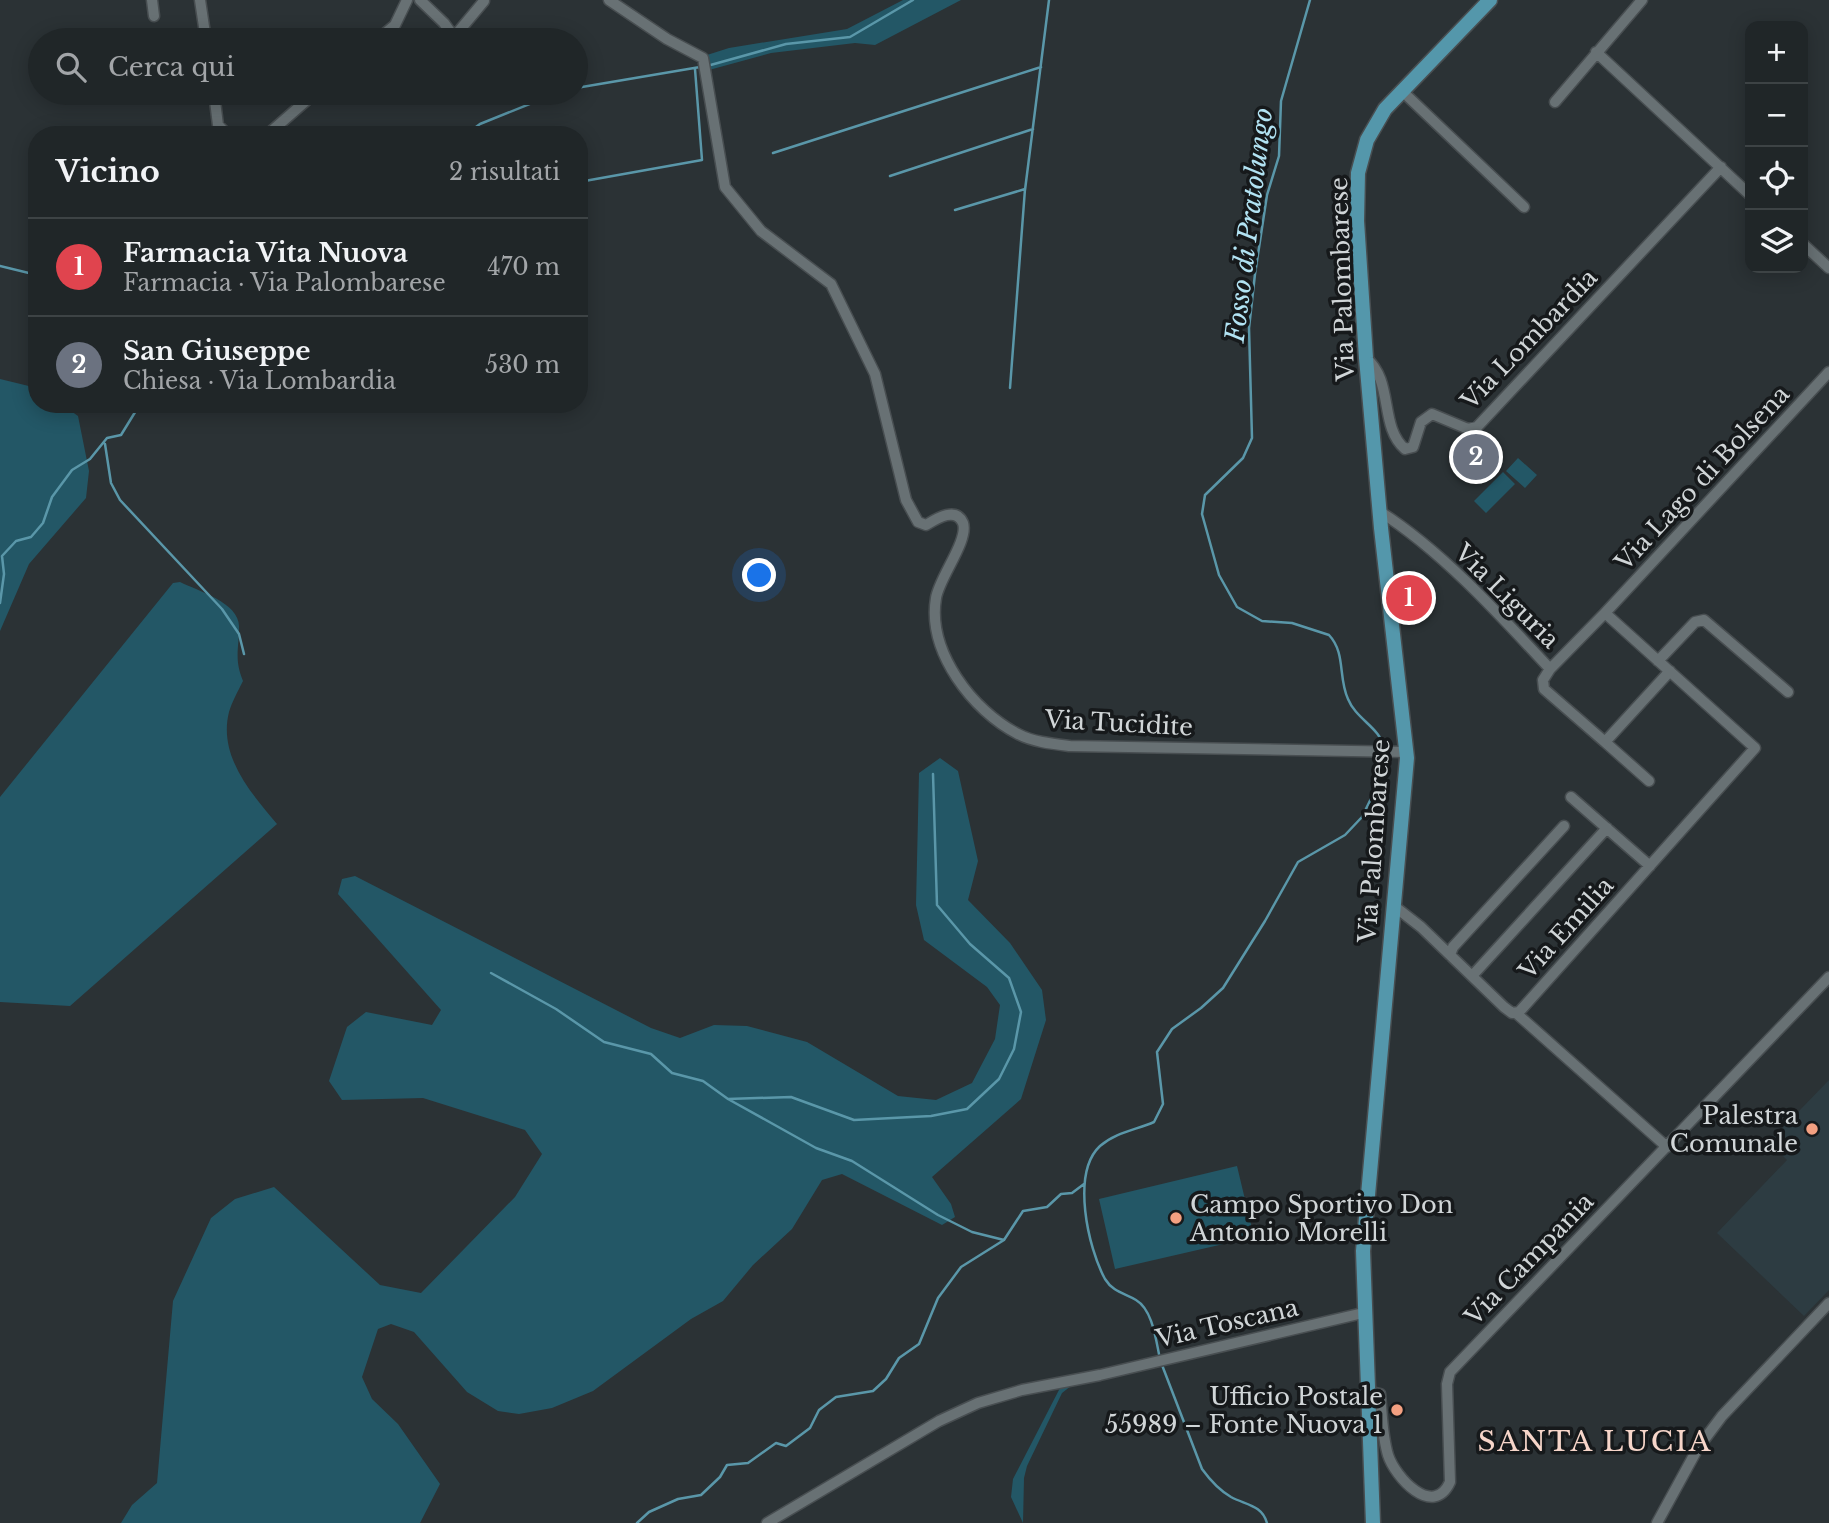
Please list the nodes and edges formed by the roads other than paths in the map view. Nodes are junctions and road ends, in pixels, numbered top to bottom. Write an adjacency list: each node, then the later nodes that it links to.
1 (152, 0): 9 (street)
2 (200, 0): 10 (street)
3 (407, 0): 11 (street)
4 (420, 0): 12 (street)
5 (610, 0): 35 (street, Via Tucidite)
6 (1490, 0): 15 (main road, Via Palombarese)
7 (1643, 0): 14 (street)
8 (484, 1): 13 (street)
9 (154, 16)
10 (204, 28)
11 (392, 28)
12 (446, 28)
13 (462, 28)
14 (1596, 52): 16 (street); 21 (street)
15 (1401, 90): 23 (street); 26 (main road, Via Palombarese)
16 (1555, 102)
17 (216, 105): 19 (street)
18 (301, 105): 20 (street)
19 (219, 126)
20 (277, 126)
21 (1721, 167): 22 (street); 26 (street, Via Lombardia)
22 (1745, 190)
23 (1524, 207)
24 (1808, 249): 25 (street)
25 (1829, 268)
26 (1366, 358): 28 (main road, Via Palombarese)
27 (1829, 372): 29 (street, Via Lago di Bolsena)
28 (1379, 511): 31 (street, Via Liguria); 35 (main road, Via Palombarese)
29 (1605, 613): 30 (street); 31 (street, Via Liguria)
30 (1658, 661): 32 (street); 33 (street)
31 (1550, 668): 34 (street)
32 (1670, 671): 34 (street); 40 (street, Via Emilia)
33 (1788, 692)
34 (1605, 742): 36 (street)
35 (1401, 752): 41 (main road, Via Palombarese)
36 (1649, 781)
37 (1571, 797): 39 (street)
38 (1564, 826): 42 (street)
39 (1606, 828): 40 (street); 43 (street)
40 (1650, 866): 45 (street, Via Emilia)
41 (1394, 906): 42 (street, Via Emilia); 48 (main road, Via Palombarese)
42 (1450, 955): 43 (street, Via Emilia)
43 (1472, 976): 45 (street, Via Emilia)
44 (1829, 977): 46 (street, Via Campania)
45 (1516, 1013): 46 (street)
46 (1667, 1147): 49 (street, Via Campania)
47 (1829, 1303): 50 (street)
48 (1363, 1313): 49 (main road, Via Palombarese); 51 (street, Via Toscana)
49 (1367, 1391): 52 (main road, Via Palombarese)
50 (1661, 1521)
51 (767, 1523)
52 (1373, 1523)

